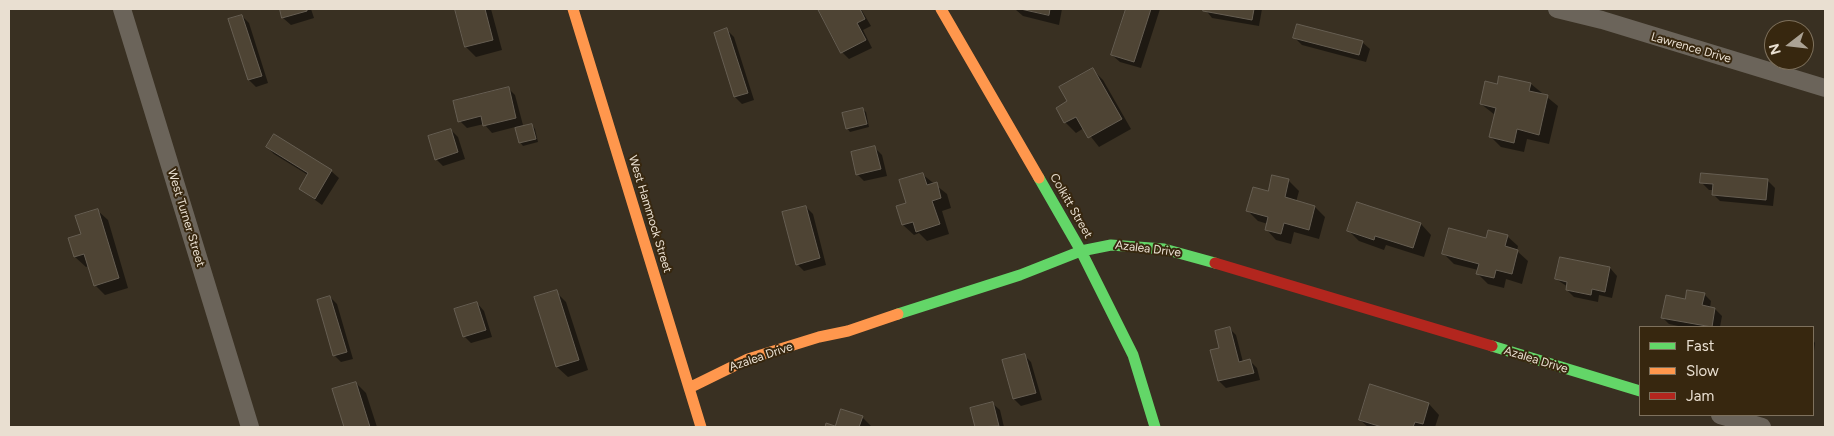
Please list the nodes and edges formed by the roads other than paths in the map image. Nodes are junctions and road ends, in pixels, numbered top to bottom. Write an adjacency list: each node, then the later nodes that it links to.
1 (122, 9): 10 (street, West Turner Street)
2 (573, 9): 7 (street, West Hammock Street)
3 (941, 9): 6 (street, Colkitt Street)
4 (1557, 9): 5 (street, Lawrence Drive)
5 (1825, 88)
6 (1081, 251): 7 (street, Azalea Drive); 8 (street, Azalea Drive); 12 (street, Colkitt Street)
7 (689, 388): 11 (street, West Hammock Street)
8 (1639, 392)
9 (1724, 416): 13 (street)
10 (250, 427)
11 (701, 427)
12 (1155, 427)
13 (1762, 427)

